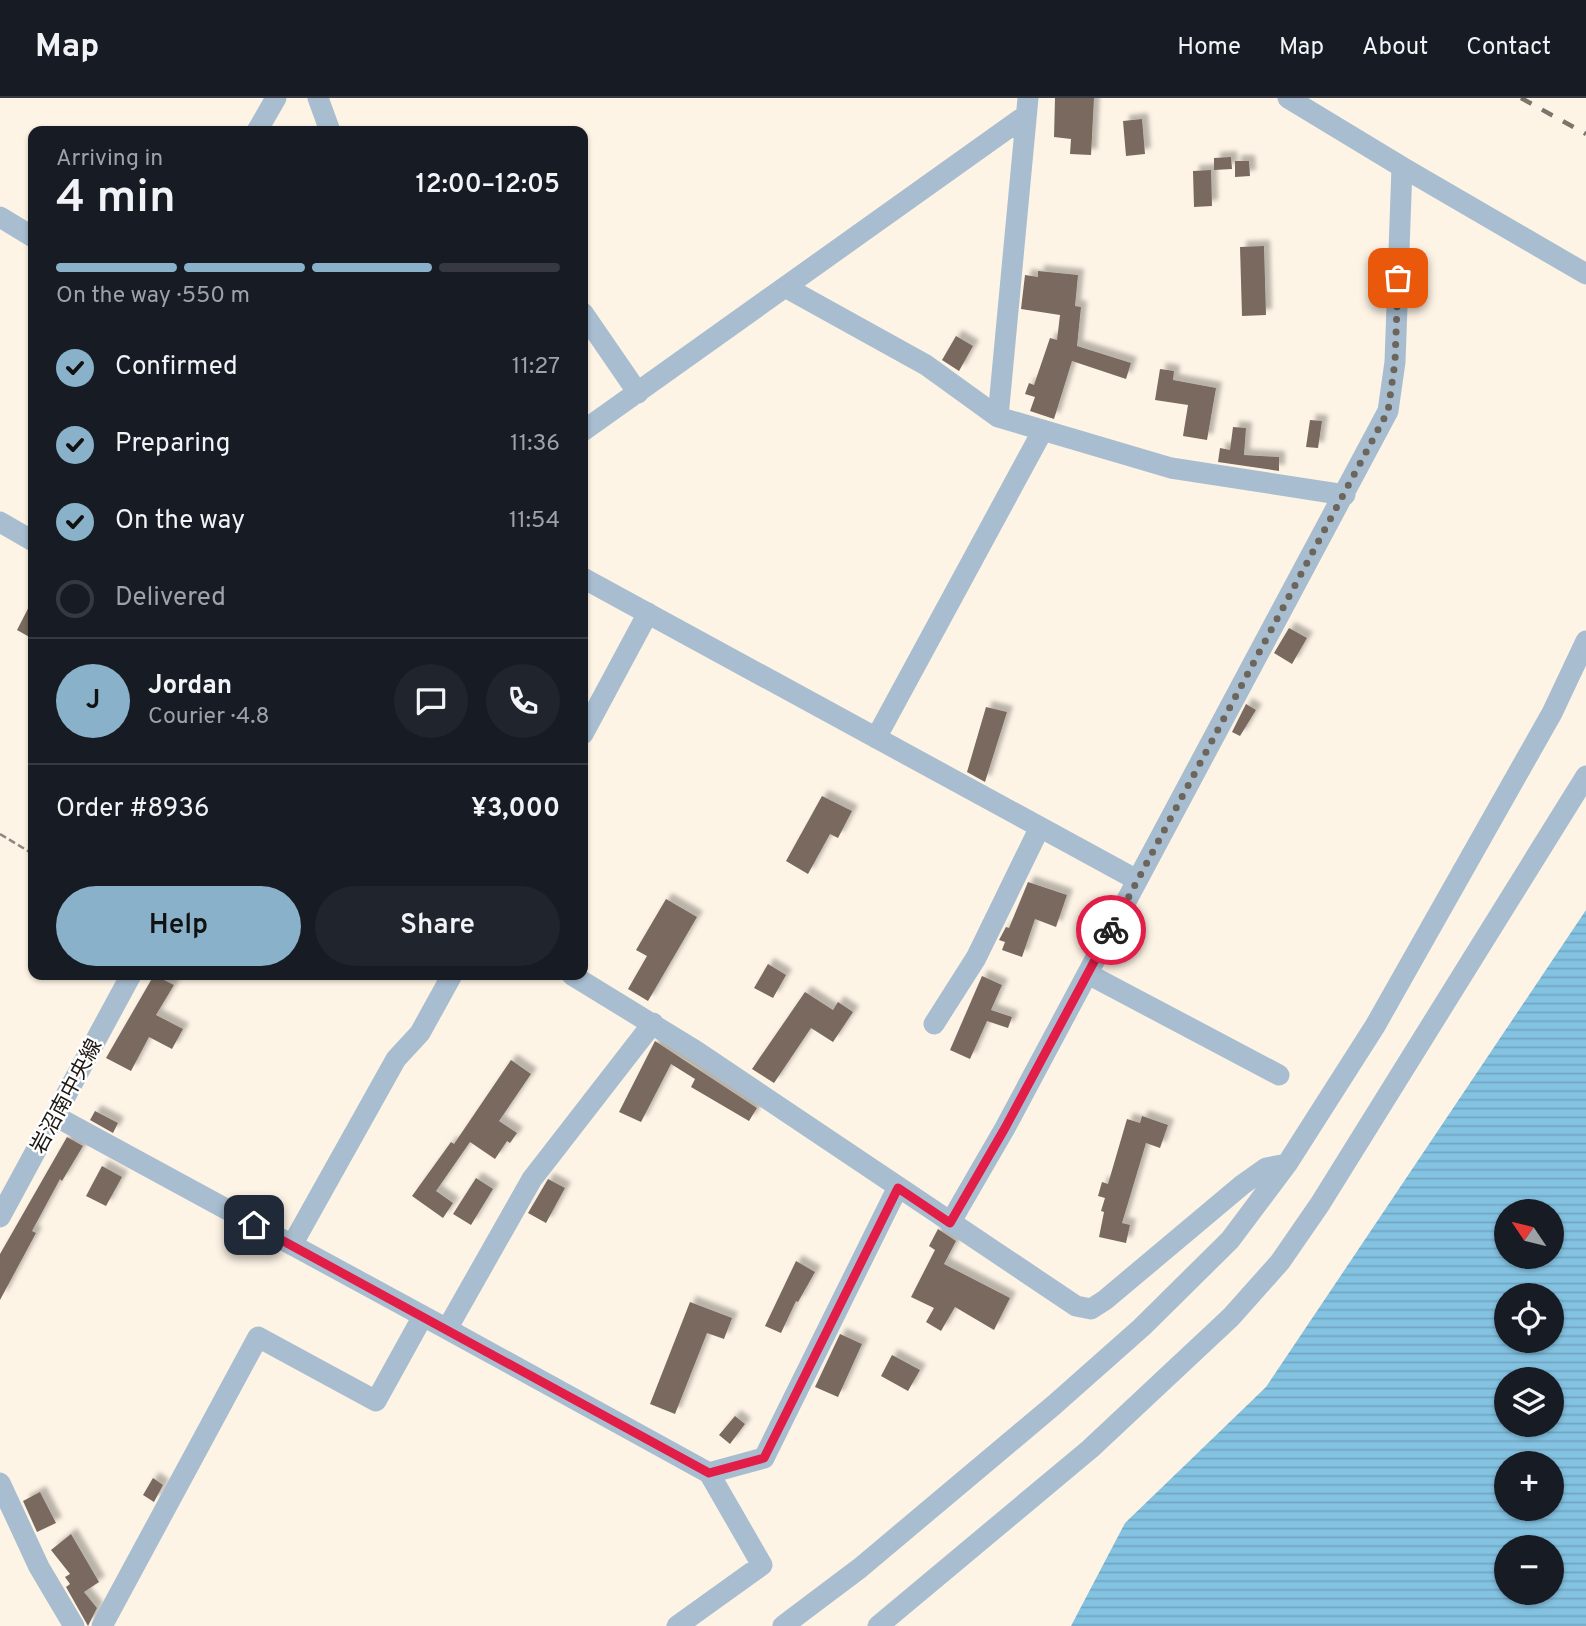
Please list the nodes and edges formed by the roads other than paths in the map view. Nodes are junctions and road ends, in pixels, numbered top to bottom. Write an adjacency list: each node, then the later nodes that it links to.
1 (276, 98): 5 (street)
2 (318, 98): 6 (street)
3 (1287, 98): 7 (street)
4 (1026, 107): 11 (street); 14 (street)
5 (260, 126)
6 (328, 126)
7 (1402, 167): 10 (street); 17 (street)
8 (0, 217): 9 (street)
9 (28, 234)
10 (1586, 274)
11 (787, 288): 13 (street); 14 (street)
12 (588, 320): 13 (street)
13 (638, 393): 15 (street)
14 (998, 417): 16 (street)
15 (588, 428)
16 (1043, 430): 17 (street); 24 (street)
17 (1345, 495): 27 (street)
18 (0, 522): 19 (street)
19 (28, 538)
20 (588, 581): 21 (street)
21 (648, 613): 23 (street); 24 (street)
22 (1586, 641): 36 (street)
23 (588, 725)
24 (876, 738): 26 (street)
25 (1586, 776): 49 (street)
26 (1040, 827): 27 (street); 33 (street)
27 (1137, 880): 28 (street)
28 (1088, 974): 34 (street); 39 (street)
29 (128, 980): 35 (street, 岩沼南中央線)
30 (449, 980): 40 (street)
31 (580, 980): 32 (street)
32 (653, 1023): 37 (street); 42 (street)
33 (933, 1024)
34 (1279, 1075)
35 (55, 1116): 38 (street, 岩沼南中央線); 40 (street)
36 (1287, 1164): 39 (street); 48 (street)
37 (898, 1188): 39 (street); 43 (street)
38 (0, 1217)
39 (950, 1223)
40 (292, 1245): 41 (street)
41 (423, 1316): 42 (street); 46 (street)
42 (447, 1329): 43 (street)
43 (709, 1473): 47 (street)
44 (0, 1483): 45 (street)
45 (74, 1626)
46 (102, 1626)
47 (677, 1626)
48 (783, 1626)
49 (878, 1626)

